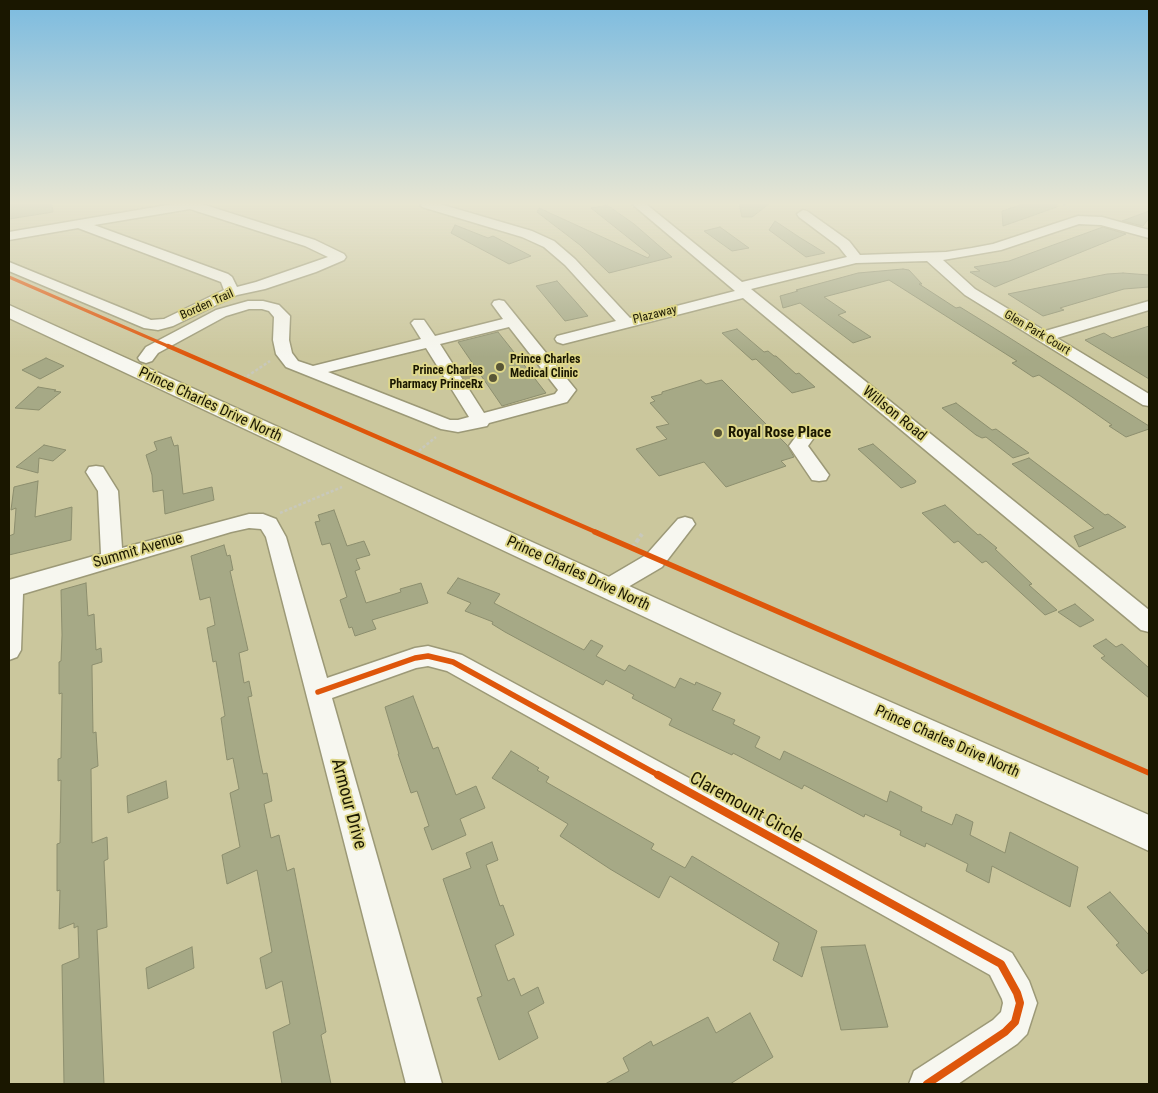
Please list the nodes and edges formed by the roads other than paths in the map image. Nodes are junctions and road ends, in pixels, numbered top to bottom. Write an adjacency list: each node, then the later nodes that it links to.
1 (163, 255): 11 (street)
2 (336, 255): 11 (street, Borden Trail)
3 (562, 255): 17 (street)
4 (703, 255): 10 (street, Willson Road)
5 (853, 255): 8 (street)
6 (946, 255): 7 (street, Plazaway)
7 (931, 257): 8 (street, Plazaway); 19 (street, Glen Park Court)
8 (856, 258): 10 (street, Plazaway)
9 (9, 266): 15 (street, Borden Trail)
10 (743, 290): 17 (street, Plazaway); 35 (street, Willson Road)
11 (232, 292): 15 (street, Borden Trail)
12 (499, 304): 16 (street)
13 (1149, 305): 19 (street)
14 (9, 311): 23 (main road, Prince Charles Drive North)
15 (226, 311): 22 (street); 22 (street); 23 (street)
16 (513, 321): 21 (street); 26 (street)
17 (626, 322): 20 (street, Plazaway)
18 (419, 323): 21 (street)
19 (1043, 337): 25 (street, Glen Park Court)
20 (563, 339)
21 (430, 342): 24 (street); 26 (street)
22 (277, 358): 24 (street)
23 (138, 363): 34 (main road, Prince Charles Drive North)
24 (310, 372): 26 (street)
25 (1149, 401)
26 (480, 422)
27 (804, 439): 29 (street)
28 (96, 472): 32 (street)
29 (819, 475)
30 (266, 523): 32 (street, Summit Avenue); 37 (street, Armour Drive)
31 (685, 524): 34 (street)
32 (112, 558): 33 (street, Summit Avenue)
33 (11, 588): 36 (street)
34 (608, 588): 38 (main road, Prince Charles Drive North)
35 (1149, 623)
36 (9, 650)
37 (318, 692): 39 (street, Armour Drive); 40 (street, Claremount Circle)
38 (1149, 833)
39 (424, 1084)
40 (927, 1084)

